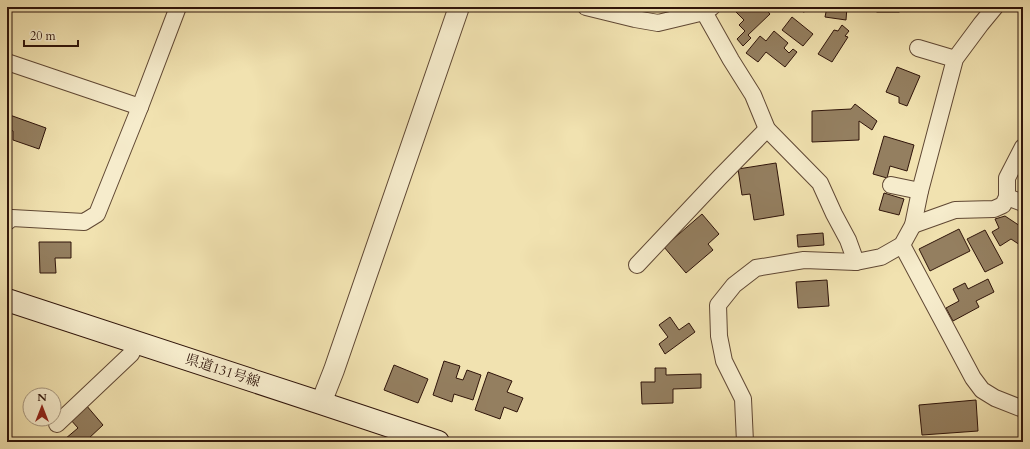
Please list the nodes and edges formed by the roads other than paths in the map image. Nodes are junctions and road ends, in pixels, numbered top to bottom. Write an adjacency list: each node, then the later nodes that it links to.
1 (178, 7): 9 (street)
2 (459, 7): 23 (street)
3 (586, 7): 5 (street)
4 (995, 7): 7 (street)
5 (708, 10): 10 (street)
6 (918, 48): 7 (street)
7 (955, 59): 13 (street)
8 (8, 64): 9 (street)
9 (140, 107): 16 (street)
10 (767, 129): 19 (street); 20 (street)
11 (1023, 147): 14 (street)
12 (891, 185): 13 (street)
13 (920, 191): 17 (street)
14 (1007, 197): 15 (street); 17 (street)
15 (1023, 203)
16 (7, 222)
17 (913, 225): 18 (street)
18 (902, 245): 19 (street); 24 (street)
19 (856, 262): 27 (street)
20 (637, 265)
21 (7, 300): 22 (main road, 県道131号線)
22 (137, 343): 23 (main road, 県道131号線); 25 (street)
23 (321, 402): 26 (main road, 県道131号線)
24 (1023, 410)
25 (62, 420)
26 (438, 442)
27 (745, 442)

